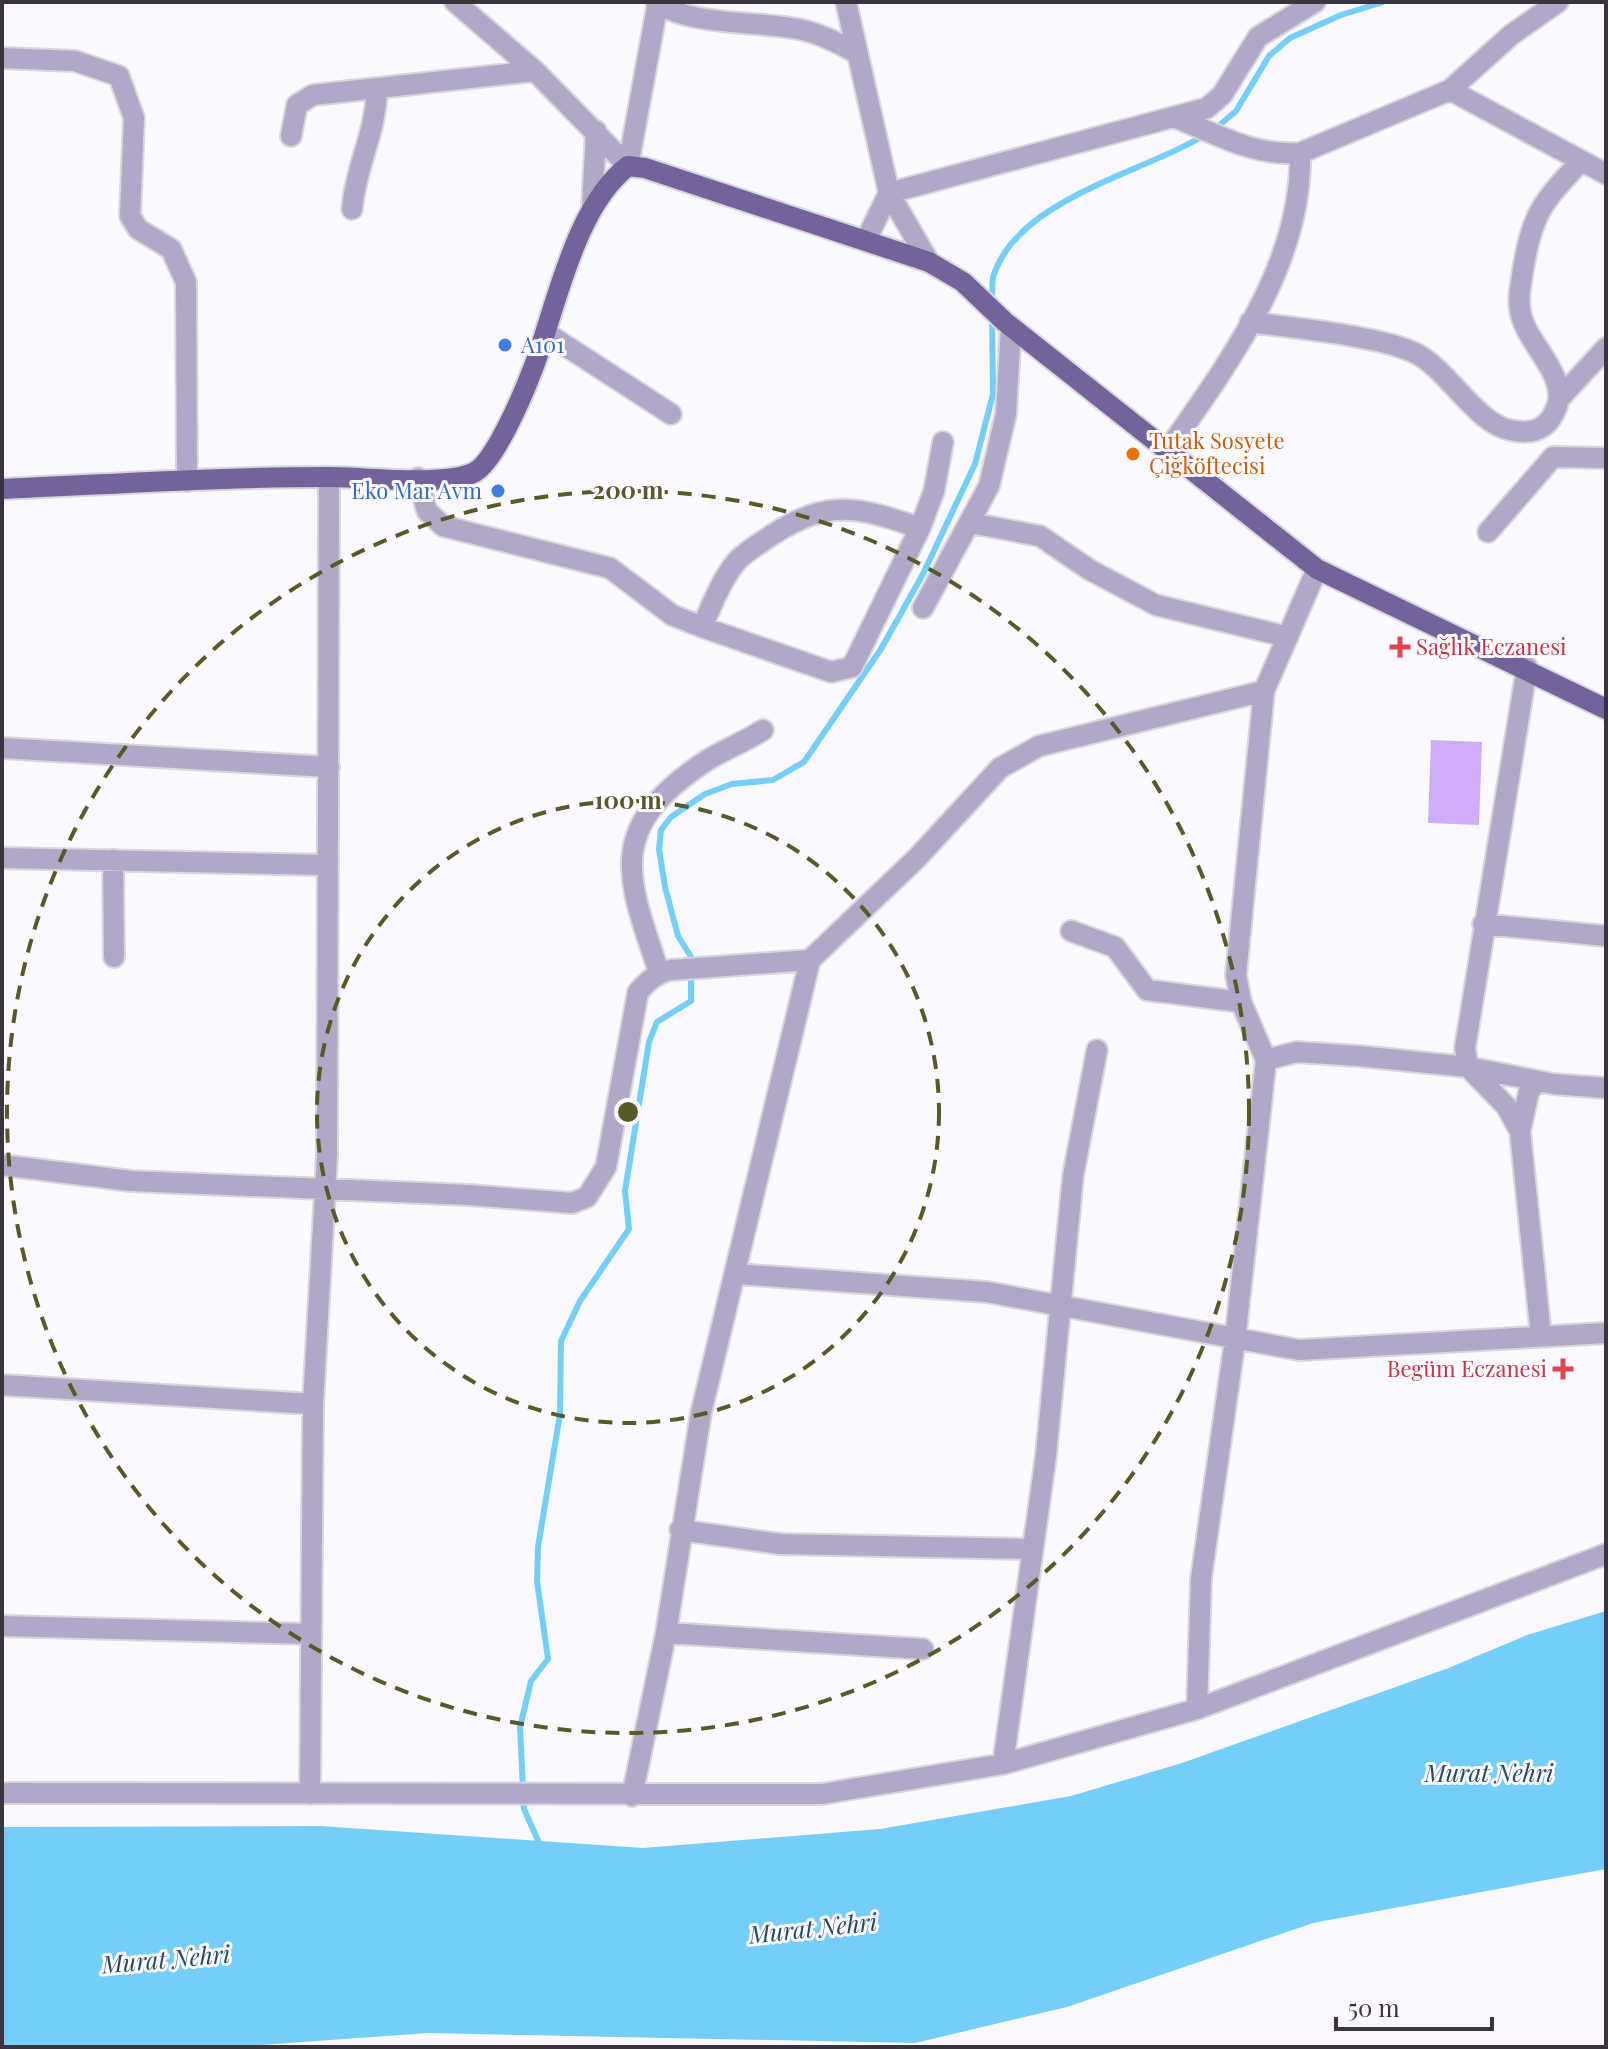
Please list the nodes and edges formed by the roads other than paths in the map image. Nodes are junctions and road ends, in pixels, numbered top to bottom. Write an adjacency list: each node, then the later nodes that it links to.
1 (455, 2): 10 (street)
2 (846, 2): 8 (street)
3 (1315, 2): 13 (street)
4 (1532, 2): 7 (street)
5 (1558, 2): 7 (street)
6 (657, 3): 8 (street); 18 (street)
7 (1511, 35): 12 (street)
8 (857, 53): 20 (street)
9 (2, 58): 38 (street)
10 (535, 71): 11 (street); 14 (street)
11 (377, 90): 15 (street); 22 (street)
12 (1450, 90): 16 (street); 17 (street)
13 (1176, 118): 16 (street); 20 (street)
14 (596, 131): 18 (street); 21 (street)
15 (291, 136)
16 (1300, 153): 25 (street)
17 (1581, 161): 19 (street); 29 (street)
18 (628, 166): 21 (main road); 23 (main road)
19 (1606, 174)
20 (889, 193): 23 (street); 24 (street)
21 (592, 207): 27 (main road)
22 (352, 209)
23 (866, 240): 24 (main road)
24 (929, 262): 26 (main road)
25 (1250, 322): 31 (street); 33 (street)
26 (1008, 325): 33 (main road); 40 (street)
27 (546, 333): 30 (street); 37 (main road)
28 (1606, 348): 29 (street)
29 (1559, 399): 31 (street)
30 (671, 414)
31 (1539, 430): 34 (street)
32 (943, 442): 41 (street)
33 (1167, 451): 43 (main road)
34 (1553, 457): 35 (street); 42 (street)
35 (1606, 458)
36 (329, 477): 37 (main road); 38 (main road); 52 (street)
37 (418, 478): 45 (street)
38 (187, 481): 39 (main road)
39 (2, 489)
40 (971, 523): 44 (street); 46 (street)
41 (920, 528): 45 (street); 45 (street)
42 (1488, 532)
43 (1317, 569): 46 (street); 47 (main road)
44 (923, 608)
45 (702, 627)
46 (1288, 637): 48 (street)
47 (1527, 667): 49 (main road); 56 (street)
48 (1264, 691): 60 (street); 62 (street)
49 (1606, 709)
50 (763, 730): 61 (street)
51 (2, 748): 52 (street)
52 (329, 767): 55 (street)
53 (2, 858): 54 (street)
54 (113, 860): 55 (street); 59 (street)
55 (328, 865): 70 (street)
56 (1483, 924): 58 (street); 65 (street)
57 (1071, 931): 62 (street)
58 (1606, 936)
59 (114, 957)
60 (810, 960): 61 (street); 71 (street)
61 (665, 971): 70 (street)
62 (1241, 1002): 64 (street)
63 (1097, 1050): 72 (street)
64 (1266, 1060): 65 (street); 75 (street)
65 (1468, 1067): 66 (street); 68 (street)
66 (1538, 1081): 67 (street); 68 (street)
67 (1606, 1088)
68 (1520, 1131): 74 (street)
69 (2, 1165): 70 (street)
70 (324, 1190): 77 (street)
71 (737, 1274): 72 (street); 78 (street)
72 (1061, 1304): 75 (street); 79 (street)
73 (1606, 1333): 74 (street)
74 (1541, 1336): 75 (street)
75 (1235, 1340): 85 (street)
76 (2, 1385): 77 (street)
77 (313, 1404): 83 (street)
78 (680, 1530): 79 (street); 82 (street)
79 (1033, 1549): 86 (street)
80 (1606, 1554): 85 (street)
81 (2, 1626): 83 (street)
82 (666, 1633): 84 (street); 89 (street)
83 (311, 1634): 88 (street)
84 (923, 1649)
85 (1197, 1709): 86 (street)
86 (1003, 1764): 89 (street)
87 (2, 1793): 88 (street)
88 (310, 1794): 89 (street)
89 (632, 1796)

